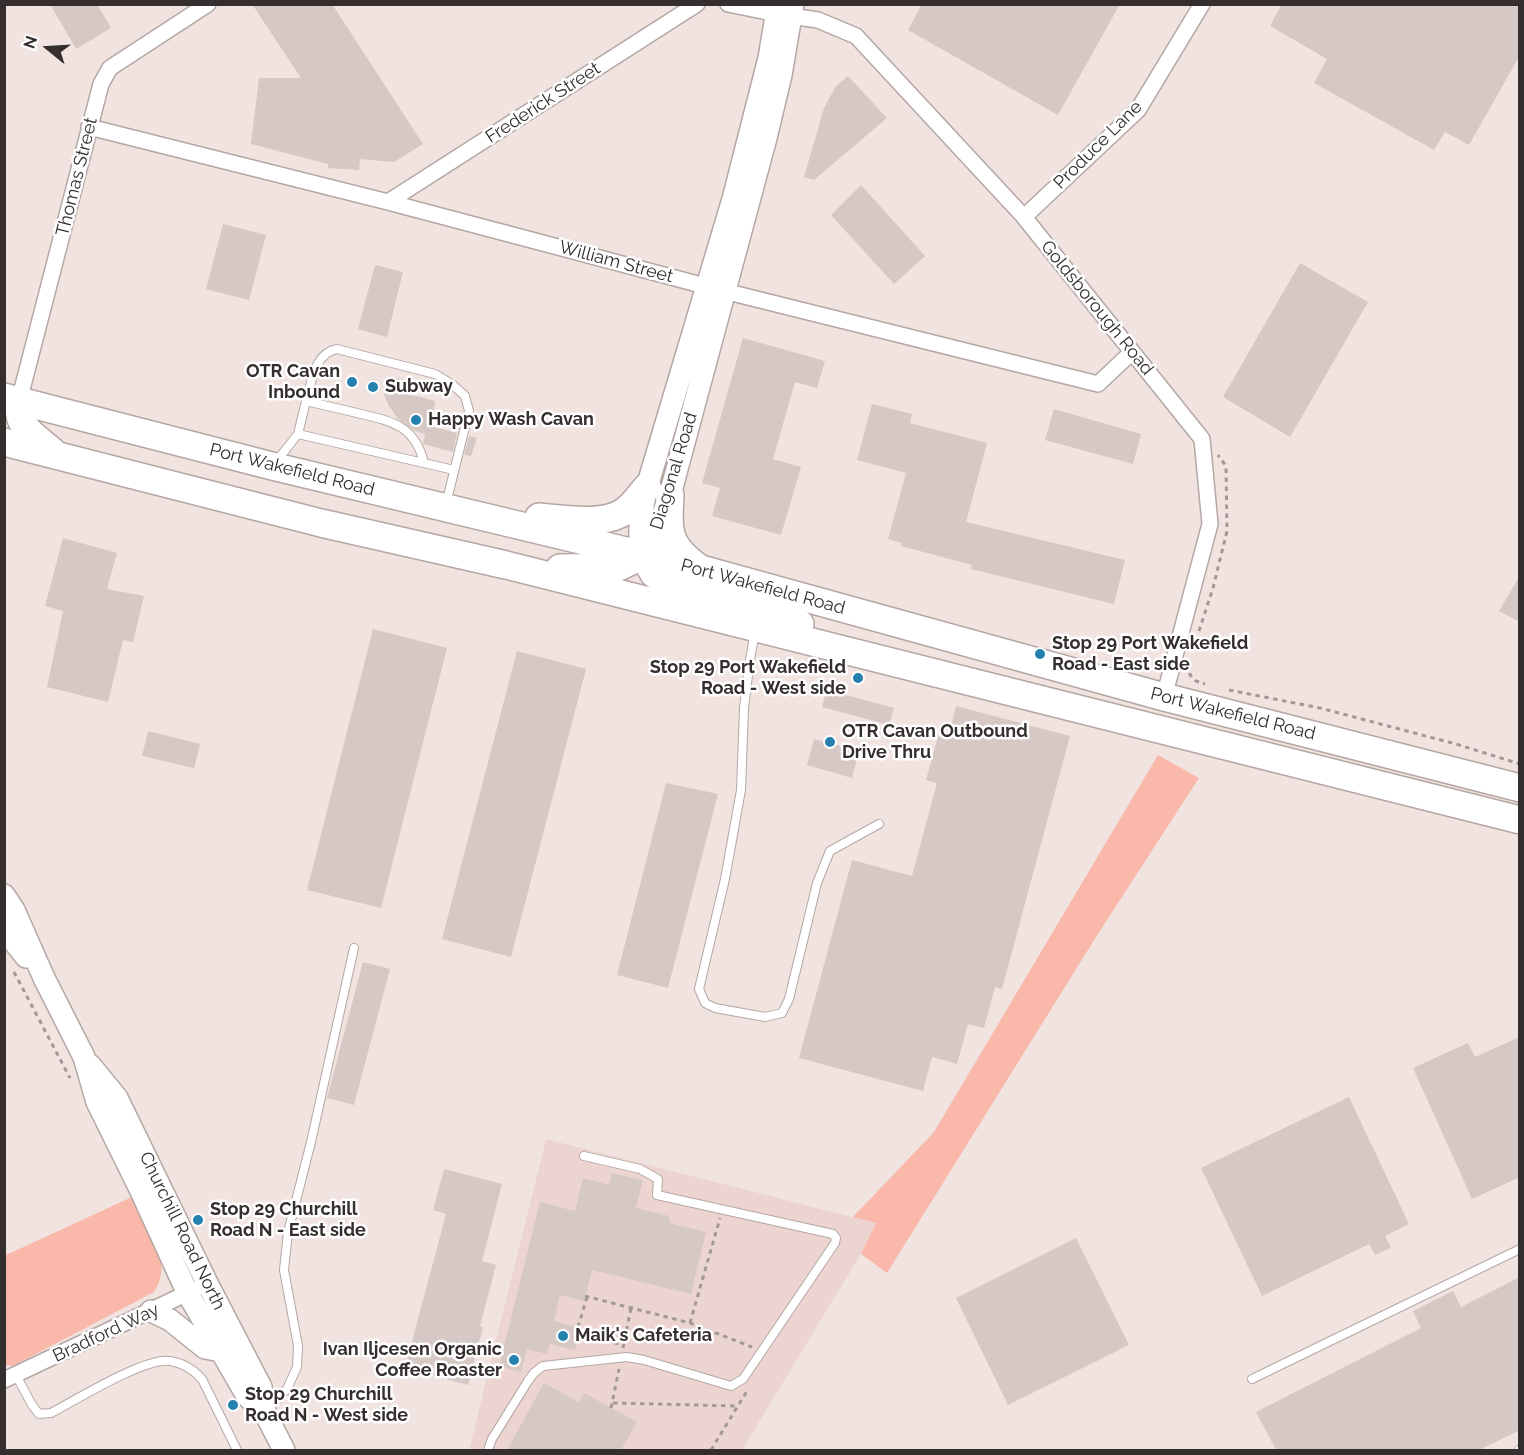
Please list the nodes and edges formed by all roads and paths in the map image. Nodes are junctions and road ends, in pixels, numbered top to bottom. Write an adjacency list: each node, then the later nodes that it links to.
1 (208, 4): 6 (street, Thomas Street)
2 (697, 4): 7 (street, Frederick Street)
3 (728, 4): 5 (street)
4 (1202, 4): 8 (street, Produce Lane)
5 (785, 10): 8 (street, Goldsborough Road); 9 (street, Diagonal Road)
6 (89, 127): 7 (street, William Street); 11 (street, Thomas Street)
7 (388, 202): 9 (street, William Street)
8 (1023, 217): 10 (street, Goldsborough Road)
9 (716, 289): 10 (street, William Street); 21 (street, Diagonal Road)
10 (1132, 352): 14 (street, Goldsborough Road)
11 (12, 399): 16 (highway, Port Wakefield Road); 17 (highway)
12 (306, 400): 13 (lane); 18 (lane); 20 (lane)
13 (298, 434): 18 (lane); 19 (lane)
14 (1202, 439): 28 (path); 33 (street)
15 (4, 442): 17 (highway, Port Wakefield Road)
16 (203, 448): 19 (highway, Port Wakefield Road); 22 (highway)
17 (59, 456): 22 (highway, Port Wakefield Road)
18 (424, 464): 20 (lane)
19 (272, 466): 23 (highway, Port Wakefield Road)
20 (454, 470): 23 (lane)
21 (658, 491): 23 (highway); 24 (street, Diagonal Road); 26 (highway)
22 (242, 503): 25 (highway, Port Wakefield Road)
23 (445, 508): 24 (highway, Port Wakefield Road)
24 (643, 555): 25 (highway); 26 (highway, Port Wakefield Road); 30 (highway)
25 (506, 565): 27 (highway, Port Wakefield Road)
26 (701, 569): 33 (highway, Port Wakefield Road)
27 (756, 628): 30 (highway, Port Wakefield Road); 39 (lane)
28 (1196, 640)
29 (1191, 658): 31 (path)
30 (890, 661): 37 (highway, Port Wakefield Road)
31 (1207, 685)
32 (1225, 689): 35 (path)
33 (1164, 697): 34 (highway, Port Wakefield Road)
34 (1415, 761): 36 (highway, Port Wakefield Road); 37 (highway)
35 (1520, 764)
36 (1520, 788)
37 (1481, 811): 38 (highway, Port Wakefield Road)
38 (1520, 820)
39 (879, 824)
40 (4, 895): 43 (street, Churchill Road North)
41 (4, 929): 43 (street, Churchill Road North)
42 (354, 948): 62 (lane)
43 (44, 978): 44 (street, Churchill Road North)
44 (84, 1057): 48 (street, Churchill Road North); 49 (street, Churchill Road North)
45 (584, 1156): 65 (lane)
46 (722, 1213): 51 (path)
47 (1520, 1249): 58 (lane)
48 (207, 1283): 49 (street, Bradford Way); 62 (street, Churchill Road North)
49 (188, 1294): 50 (street, Bradford Way); 55 (street, Churchill Road North)
50 (152, 1311): 55 (street); 57 (street, Bradford Way)
51 (690, 1323): 52 (path); 56 (path)
52 (578, 1327)
53 (579, 1333): 54 (path)
54 (624, 1346)
55 (221, 1351): 62 (street, Churchill Road North)
56 (762, 1351)
57 (10, 1377): 63 (lane)
58 (1252, 1379)
59 (750, 1385): 61 (path)
60 (613, 1403): 61 (path)
61 (738, 1406): 66 (path)
62 (265, 1413): 64 (street, Churchill Road North)
63 (237, 1450)
64 (284, 1450)
65 (488, 1450)
66 (711, 1450)

